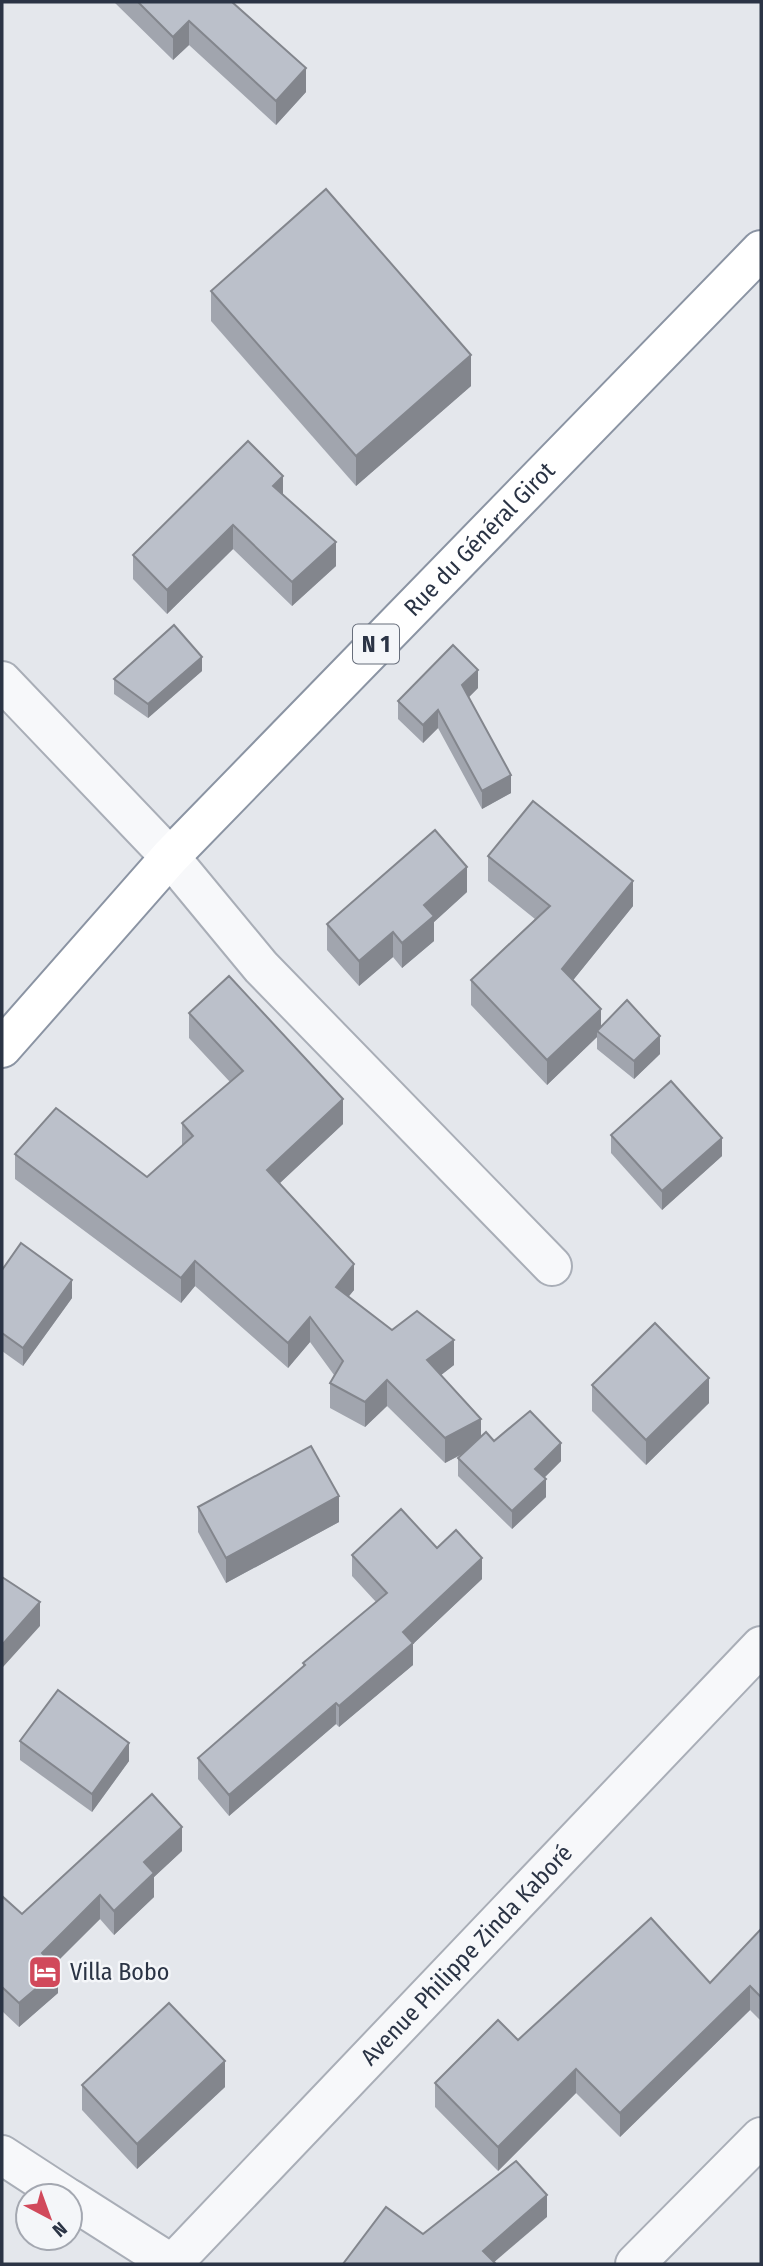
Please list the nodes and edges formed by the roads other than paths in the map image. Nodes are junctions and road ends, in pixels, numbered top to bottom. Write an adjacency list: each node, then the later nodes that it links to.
1 (761, 250): 3 (highway, Rue du Général Girot / N 1)
2 (2, 681): 3 (street)
3 (170, 857): 4 (highway, Rue du Général Girot / N 1); 5 (street)
4 (2, 1048)
5 (552, 1266)
6 (761, 1646): 11 (street, Avenue Philippe Zinda Kaboré)
7 (761, 2137): 12 (street)
8 (2, 2155): 9 (street)
9 (43, 2182)
10 (84, 2208): 11 (street)
11 (172, 2264)
12 (635, 2264)

